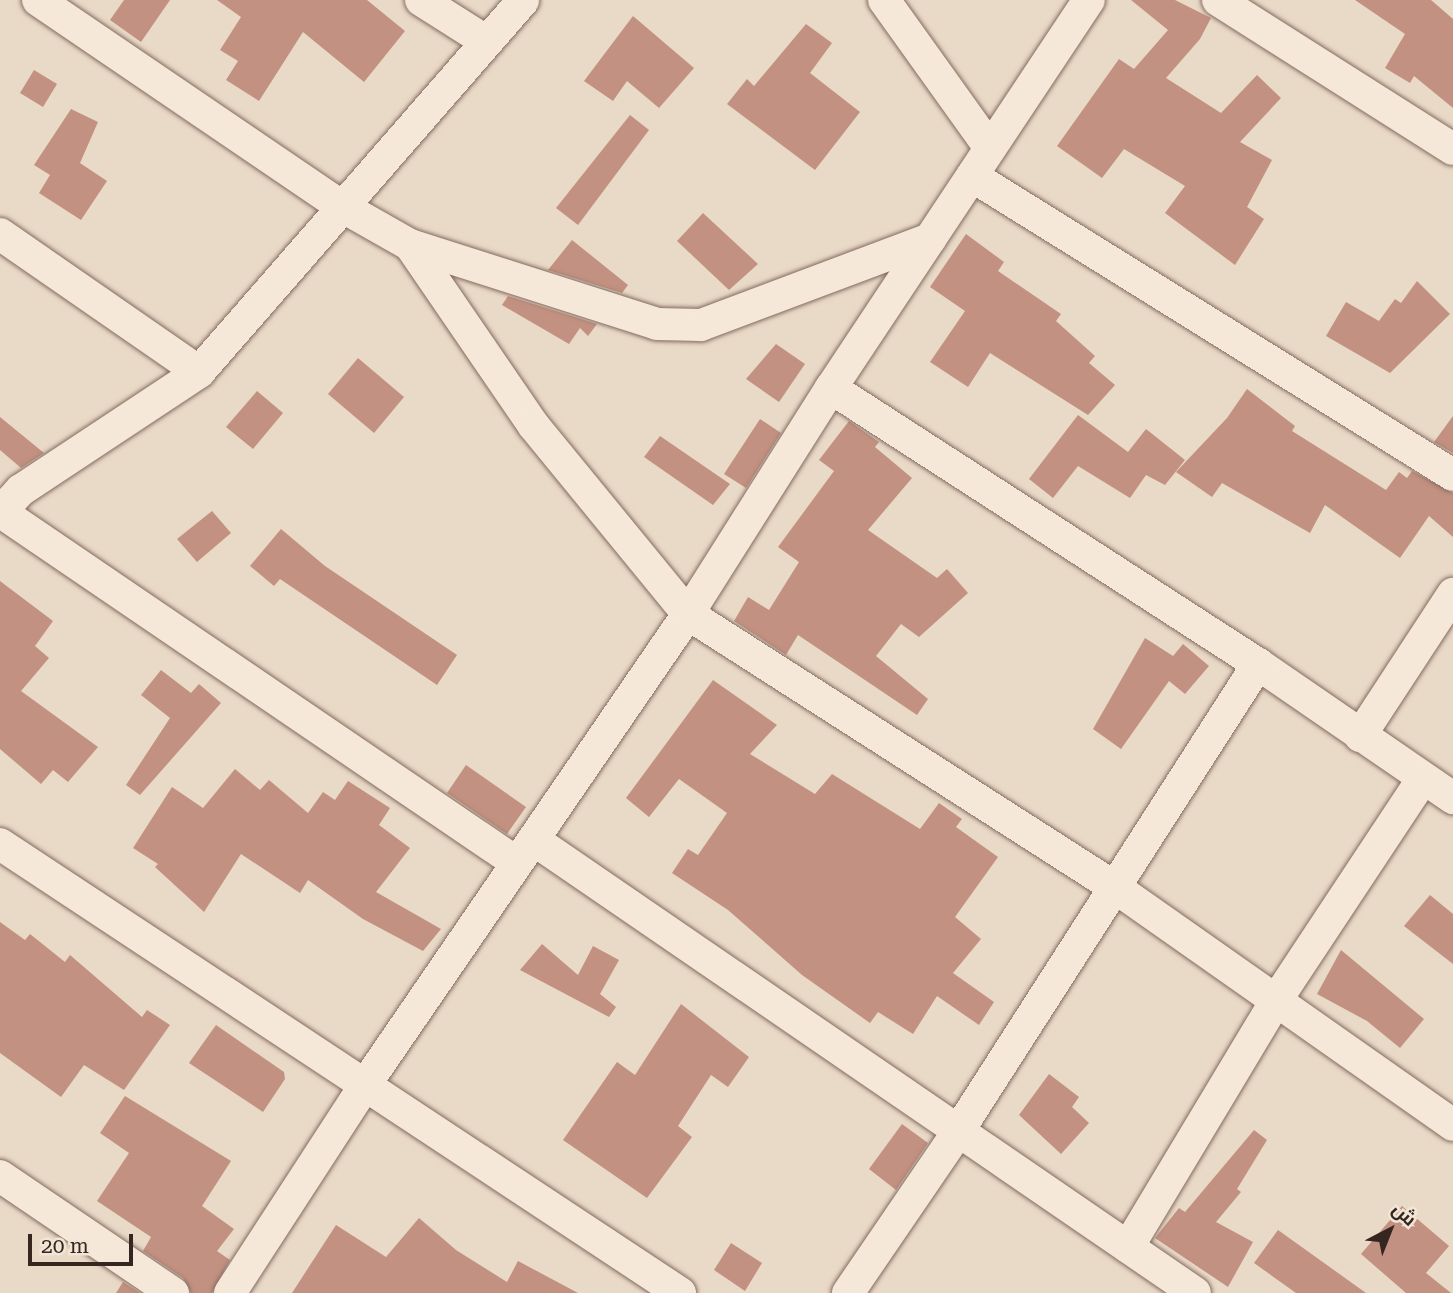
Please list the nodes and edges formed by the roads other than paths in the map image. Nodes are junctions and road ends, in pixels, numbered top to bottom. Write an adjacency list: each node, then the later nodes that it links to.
1 (37, 0): 11 (street)
2 (421, 0): 7 (street)
3 (523, 0): 7 (street)
4 (884, 0): 8 (street)
5 (1089, 0): 8 (street)
6 (1218, 0): 9 (street)
7 (484, 40): 11 (street)
8 (990, 148): 10 (street)
9 (1453, 149)
10 (972, 176): 13 (street); 17 (street)
11 (343, 207): 14 (street); 15 (street)
12 (0, 234): 15 (street)
13 (930, 239): 14 (street); 16 (street)
14 (410, 245): 20 (street)
15 (199, 372): 18 (street)
16 (831, 388): 20 (street); 21 (street)
17 (1453, 475)
18 (5, 498): 26 (street)
19 (1453, 594): 22 (street)
20 (688, 614): 26 (street); 27 (street)
21 (1258, 664): 22 (street); 27 (street)
22 (1360, 736): 23 (street)
23 (1423, 778): 24 (street); 28 (street)
24 (1453, 798)
25 (0, 844): 29 (street)
26 (526, 852): 29 (street); 31 (street)
27 (1116, 888): 28 (street); 31 (street)
28 (1275, 1002): 30 (street); 33 (street)
29 (367, 1082): 35 (street); 36 (street)
30 (1453, 1125)
31 (960, 1130): 33 (street); 37 (street)
32 (0, 1176): 34 (street)
33 (1128, 1247): 38 (street)
34 (173, 1293)
35 (230, 1293)
36 (680, 1293)
37 (848, 1293)
38 (1195, 1293)

